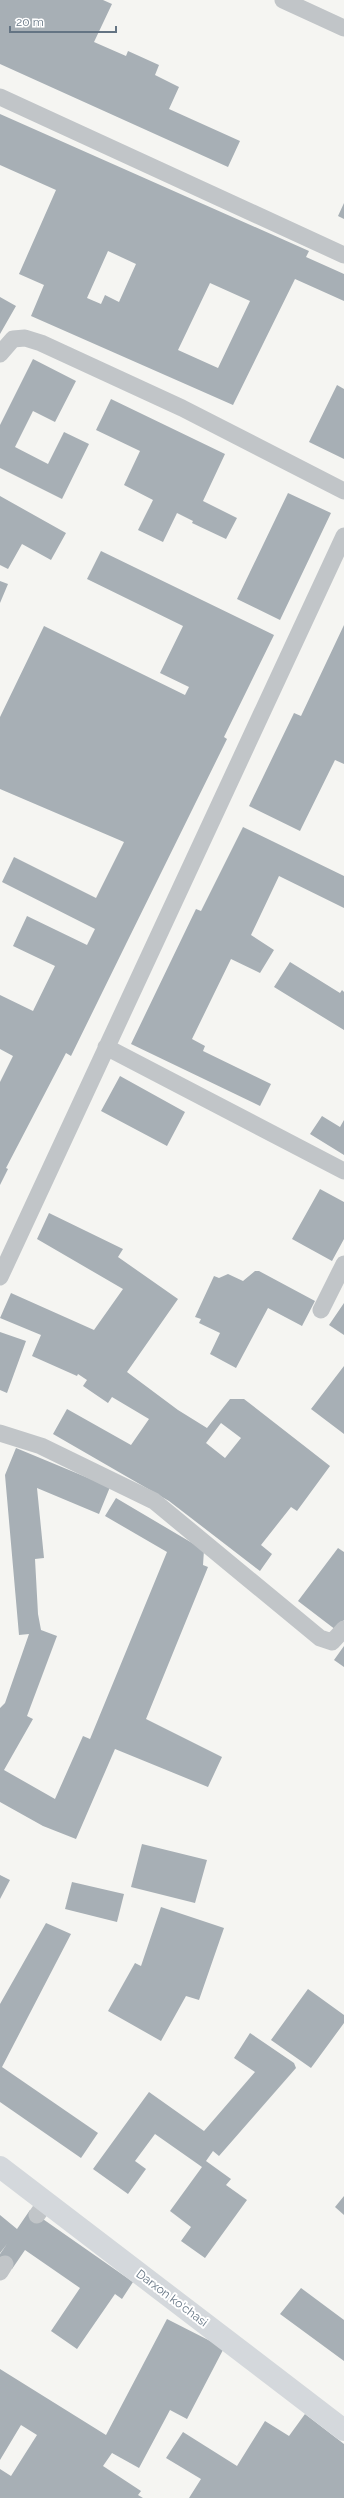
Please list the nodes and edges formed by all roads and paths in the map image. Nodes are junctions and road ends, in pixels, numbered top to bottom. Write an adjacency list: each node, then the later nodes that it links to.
1 (283, 0): 2 (lane)
2 (344, 28)
3 (0, 97): 4 (lane)
4 (344, 255)
5 (0, 354): 6 (lane)
6 (344, 490)
7 (344, 536): 8 (lane)
8 (106, 1046): 9 (lane); 11 (lane)
9 (344, 1171)
10 (344, 1264): 12 (lane)
11 (0, 1277)
12 (321, 1310)
13 (0, 1433): 14 (lane)
14 (344, 1629)
15 (0, 2167): 16 (main road, Darxon ko'chasi)
16 (344, 2430)

